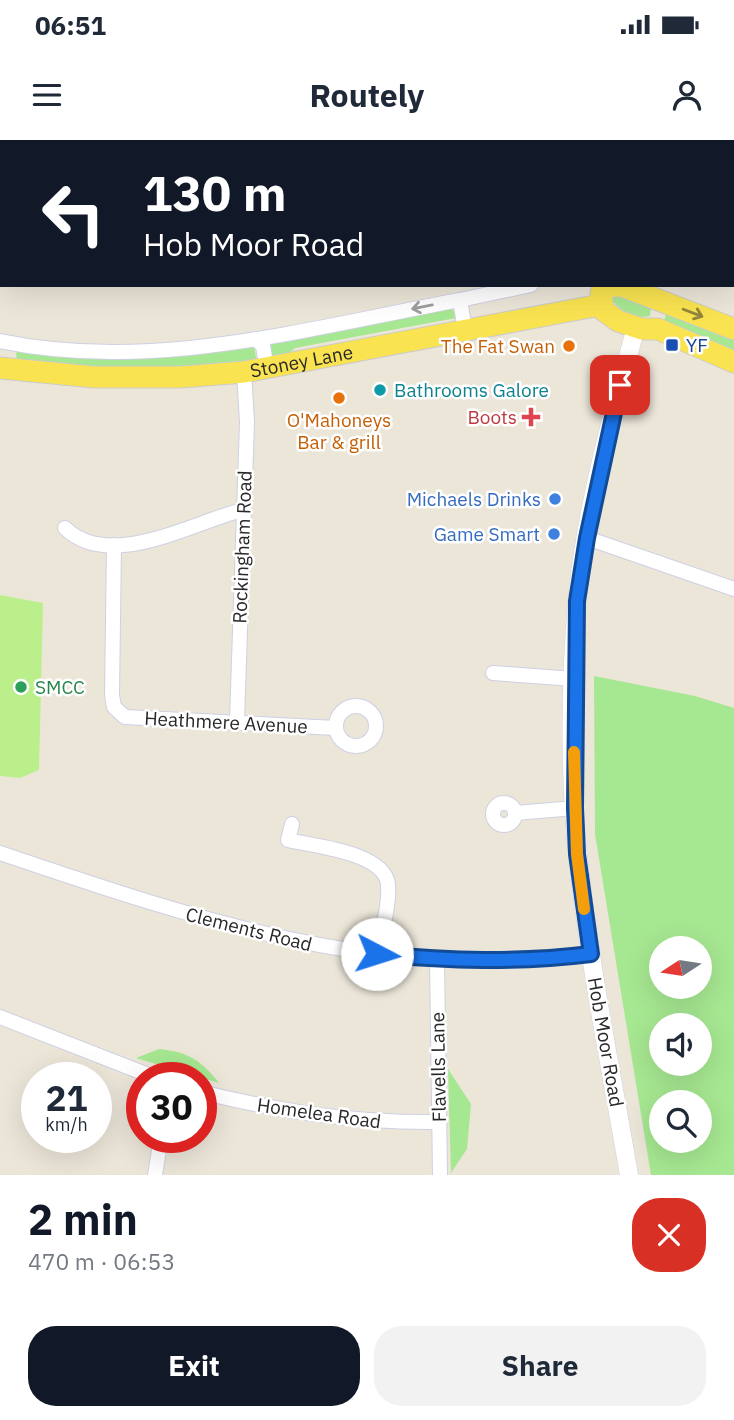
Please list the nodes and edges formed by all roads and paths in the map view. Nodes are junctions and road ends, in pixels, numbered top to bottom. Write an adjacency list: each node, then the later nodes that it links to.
1 (522, 287): 5 (street)
2 (609, 287): 6 (main road)
3 (627, 287): 4 (main road)
4 (652, 292): 7 (main road); 8 (main road, one-way to 8)
5 (460, 300): 9 (street); 10 (street, one-way to 10)
6 (600, 305): 7 (main road); 9 (main road, Stoney Lane)
7 (643, 327): 12 (main road); 18 (street, Hob Moor Road)
8 (734, 329)
9 (466, 330): 14 (main road, Stoney Lane)
10 (256, 339): 11 (street); 14 (street)
11 (5, 342): 13 (street)
12 (734, 362)
13 (4, 369): 15 (main road, Stoney Lane)
14 (267, 369): 15 (main road, Stoney Lane)
15 (244, 373): 16 (street, Rockingham Road)
16 (243, 510): 19 (street); 23 (street, Rockingham Road)
17 (65, 528): 19 (street)
18 (587, 538): 20 (street); 22 (street, Hob Moor Road)
19 (114, 545): 23 (street, Heathmere Avenue)
20 (734, 589)
21 (494, 673): 22 (street)
22 (574, 678): 25 (street, Hob Moor Road)
23 (237, 721): 24 (street, Heathmere Avenue)
24 (336, 728)
25 (575, 808): 26 (street); 30 (street, Hob Moor Road)
26 (515, 813)
27 (292, 824): 29 (street)
28 (0, 853): 29 (street, Clements Road)
29 (377, 954): 31 (street, Clements Road)
30 (591, 954): 31 (street, Clements Road); 39 (street, Hob Moor Road)
31 (437, 960): 35 (street, Flavells Lane)
32 (0, 1017): 33 (street)
33 (126, 1066)
34 (217, 1096): 35 (street, Homelea Road)
35 (438, 1122): 38 (street, Flavells Lane)
36 (159, 1153): 37 (street)
37 (155, 1175)
38 (440, 1175)
39 (629, 1175)

